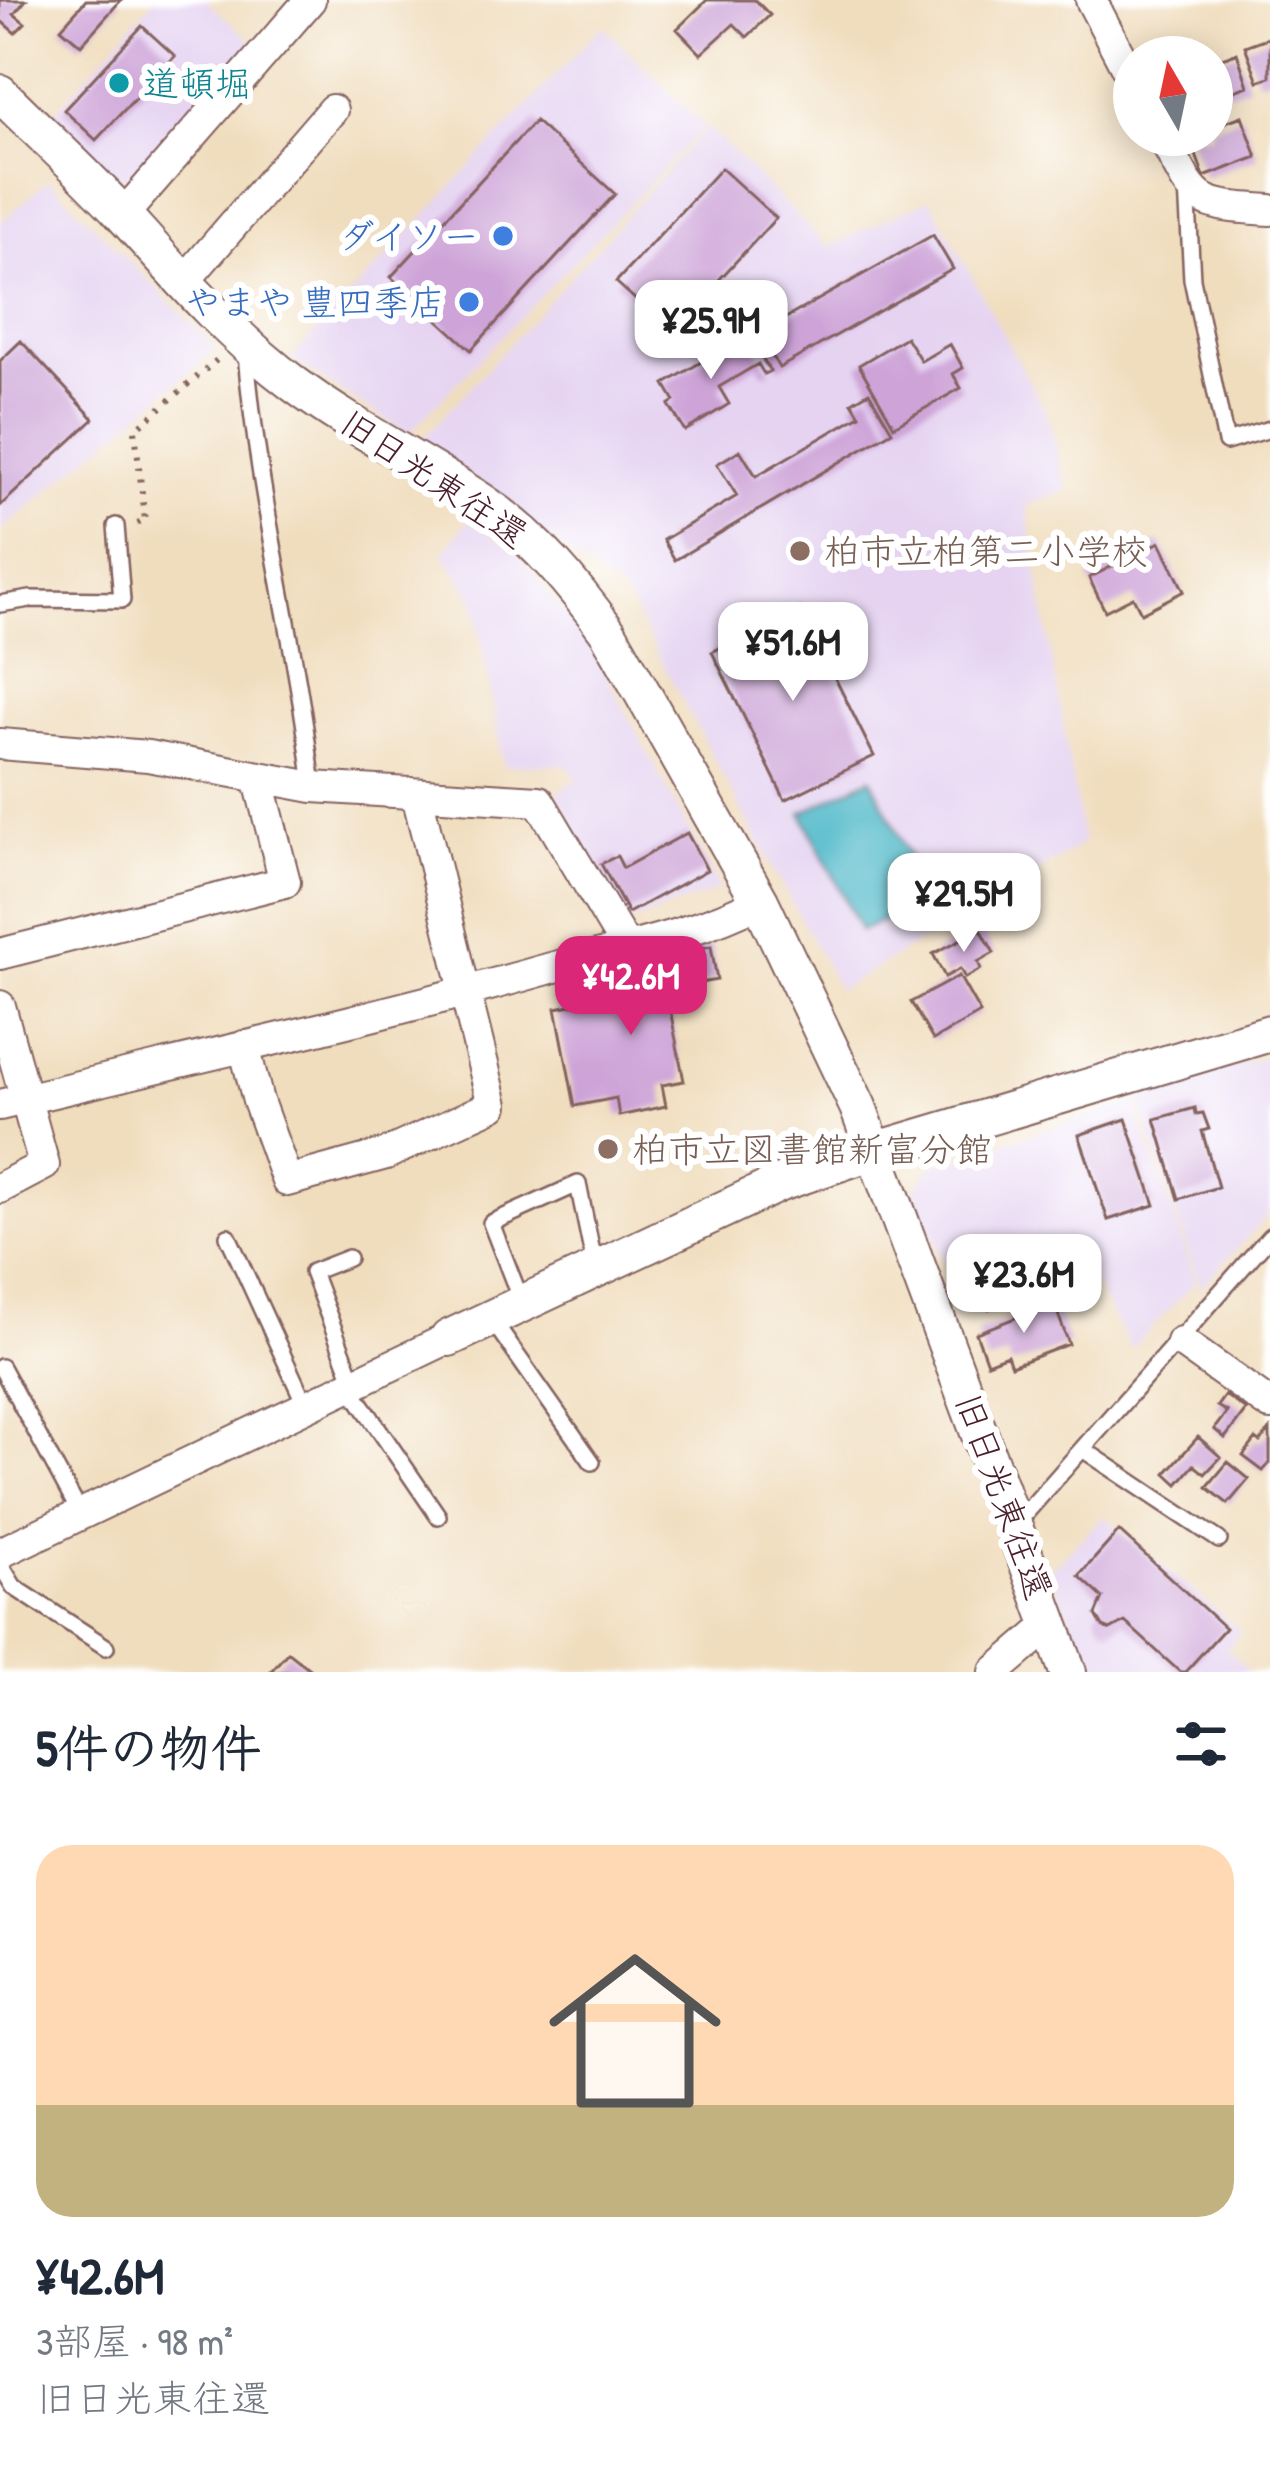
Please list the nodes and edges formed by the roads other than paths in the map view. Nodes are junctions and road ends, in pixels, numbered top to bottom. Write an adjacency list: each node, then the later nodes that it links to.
1 (310, 0): 9 (street)
2 (1091, 0): 3 (street)
3 (1113, 42)
4 (0, 93): 9 (street, 旧日光東往還)
5 (332, 110): 10 (street)
6 (1173, 156): 7 (street)
7 (1187, 183): 8 (street); 12 (lane)
8 (1270, 210)
9 (123, 215): 10 (street, 旧日光東往還)
10 (182, 284): 11 (street, 旧日光東往還)
11 (236, 349): 17 (lane); 19 (street, 旧日光東往還)
12 (1270, 429)
13 (116, 526): 14 (lane)
14 (0, 604)
15 (0, 744): 16 (street)
16 (258, 777): 17 (street); 21 (street)
17 (313, 787): 18 (street)
18 (418, 795): 20 (street); 22 (street)
19 (760, 901): 20 (street); 27 (street, 旧日光東往還)
20 (626, 947): 22 (street)
21 (0, 954)
22 (466, 992): 25 (street); 25 (street)
23 (0, 1006): 26 (street)
24 (1270, 1033): 27 (street)
25 (244, 1046): 26 (street)
26 (12, 1102): 28 (street)
27 (874, 1150): 32 (street); 44 (street, 旧日光東往還)
28 (0, 1188)
29 (228, 1236): 39 (lane)
30 (1270, 1236): 35 (lane)
31 (349, 1258): 37 (lane)
32 (595, 1268): 33 (street); 33 (lane)
33 (507, 1310): 34 (street); 41 (lane)
34 (448, 1338): 37 (street)
35 (1180, 1342): 38 (street); 40 (lane)
36 (1, 1367): 42 (lane)
37 (353, 1386): 39 (street); 43 (lane)
38 (1270, 1405)
39 (306, 1406): 42 (street)
40 (1084, 1450): 44 (lane); 45 (lane)
41 (592, 1462)
42 (80, 1514): 46 (street)
43 (438, 1516)
44 (1016, 1524): 48 (street, 旧日光東往還)
45 (1220, 1540)
46 (0, 1553)
47 (0, 1564): 49 (lane)
48 (1051, 1624): 50 (street); 51 (street, 旧日光東往還)
49 (106, 1647)
50 (995, 1672)
51 (1068, 1672)

